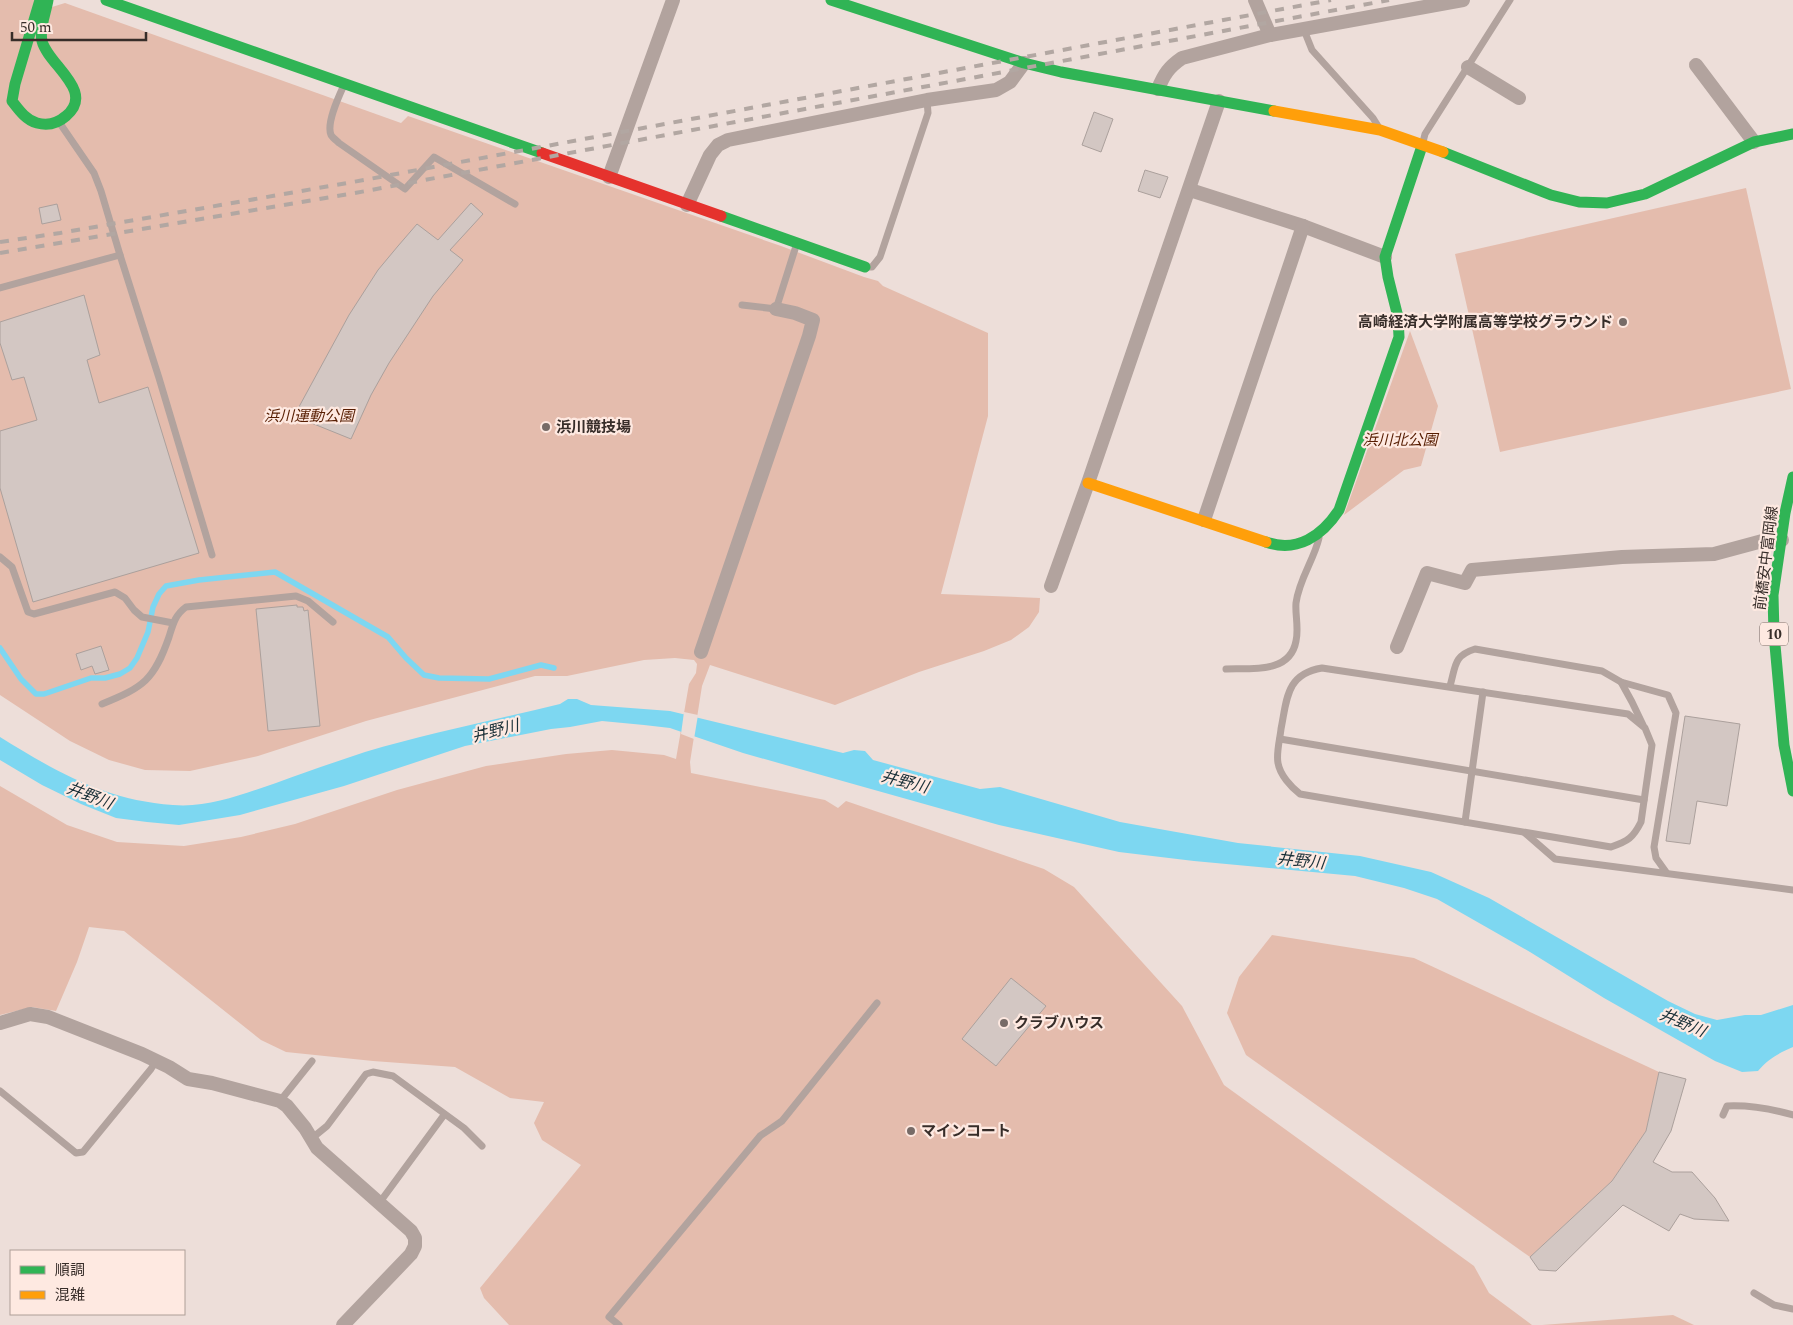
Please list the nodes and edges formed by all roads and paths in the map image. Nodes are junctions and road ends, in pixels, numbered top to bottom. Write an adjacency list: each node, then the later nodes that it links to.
1 (40, 0): 19 (street)
2 (48, 0): 19 (street)
3 (106, 0): 14 (street)
4 (673, 0): 24 (street)
5 (831, 0): 11 (street)
6 (1255, 0): 10 (street)
7 (1463, 0): 9 (street)
8 (1510, 0): 13 (lane)
9 (1304, 30): 10 (street); 20 (lane)
10 (1270, 35): 15 (street)
11 (1024, 63): 15 (street); 17 (street)
12 (1696, 65): 22 (street)
13 (1468, 67): 16 (street); 23 (lane)
14 (344, 84): 24 (street); 26 (lane)
15 (1158, 89): 18 (street)
16 (1519, 98)
17 (927, 100): 27 (street); 32 (lane)
18 (1219, 101): 20 (street); 25 (street)
19 (59, 122): 30 (lane)
20 (1380, 130): 23 (street)
21 (1793, 134): 22 (street)
22 (1754, 142): 23 (street)
23 (1422, 146): 31 (street)
24 (609, 177): 27 (street)
25 (1190, 190): 28 (street); 37 (street)
26 (515, 204)
27 (686, 204): 29 (street)
28 (1303, 226): 31 (street); 39 (street)
29 (797, 243): 32 (street); 35 (lane)
30 (120, 255): 33 (lane); 42 (lane)
31 (1385, 258): 40 (street)
32 (865, 267)
33 (0, 288)
34 (742, 305): 35 (lane)
35 (776, 310): 48 (street)
36 (1793, 477): 38 (street, 前橋安中富岡線 / 10)
37 (1088, 483): 39 (street); 44 (street)
38 (1789, 513): 41 (street, 前橋安中富岡線 / 10)
39 (1204, 520): 40 (street)
40 (1320, 533): 49 (lane)
41 (1782, 540): 47 (street); 57 (street, 前橋安中富岡線 / 10)
42 (212, 555)
43 (0, 557): 46 (lane)
44 (1050, 586)
45 (333, 622): 46 (lane)
46 (173, 623): 53 (lane)
47 (1397, 647)
48 (701, 652)
49 (1226, 669)
50 (1621, 682): 51 (lane); 54 (lane); 61 (lane)
51 (1450, 686): 52 (lane); 55 (lane)
52 (1483, 692): 54 (lane); 56 (lane)
53 (102, 704)
54 (1644, 728): 58 (lane)
55 (1280, 739): 56 (lane); 59 (lane)
56 (1472, 772): 58 (lane); 59 (lane)
57 (1793, 791)
58 (1644, 800): 60 (lane)
59 (1465, 822): 60 (lane)
60 (1524, 832): 61 (lane)
61 (1666, 872): 62 (lane)
62 (1793, 890)
63 (877, 1003): 78 (lane)
64 (0, 1023): 66 (street)
65 (312, 1060): 68 (lane)
66 (156, 1061): 67 (lane); 68 (street)
67 (0, 1091)
68 (280, 1101): 72 (street)
69 (444, 1115): 72 (lane); 73 (lane); 74 (lane)
70 (1723, 1115): 71 (lane)
71 (1793, 1115)
72 (311, 1139): 74 (street)
73 (482, 1146)
74 (380, 1202): 77 (street)
75 (1754, 1293): 76 (lane)
76 (1793, 1309)
77 (343, 1325)
78 (618, 1325)

